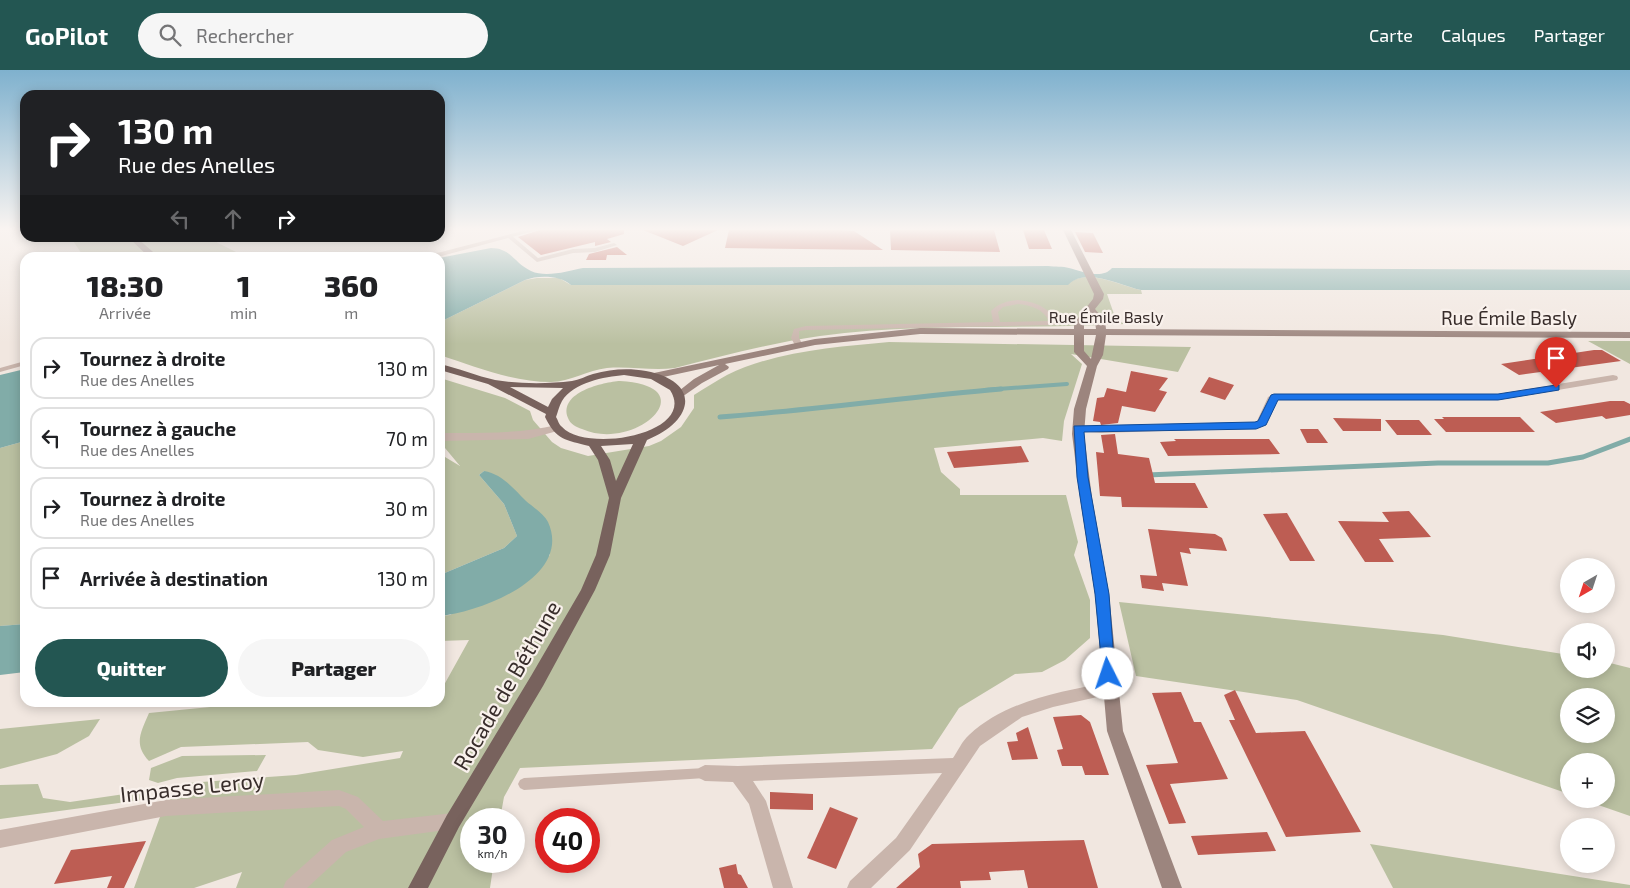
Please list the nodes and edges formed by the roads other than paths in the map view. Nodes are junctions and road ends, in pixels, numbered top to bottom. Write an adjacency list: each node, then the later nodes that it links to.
1 (1086, 268): 2 (main road)
2 (1089, 309): 6 (main road); 7 (main road)
3 (997, 324): 3 (lane); 9 (lane)
4 (1357, 334): 5 (main road, Rue Émile Basly); 7 (main road, Rue Émile Basly); 7 (main road, Rue Émile Basly)
5 (1630, 334)
6 (1079, 335): 7 (main road, Rue Émile Basly); 8 (main road, Rue Émile Basly); 8 (main road, Rue Émile Basly); 12 (main road)
7 (1098, 335): 12 (main road)
8 (855, 337): 9 (main road, Rue Émile Basly)
9 (799, 346): 10 (main road, Rue Émile Basly)
10 (749, 357): 15 (main road); 19 (main road)
11 (20, 365): 14 (lane)
12 (1092, 366): 22 (main road)
13 (445, 368): 17 (main road)
14 (0, 370)
15 (654, 376): 18 (main road); 19 (main road)
16 (1613, 378): 22 (street)
17 (492, 382): 18 (main road); 20 (main road)
18 (577, 383): 20 (main road)
19 (679, 396): 24 (main road)
20 (552, 413): 21 (main road)
21 (557, 428): 23 (street); 25 (main road)
22 (1078, 428): 27 (main road)
23 (445, 437)
24 (641, 439): 25 (main road); 26 (main road, Rocade de Béthune)
25 (594, 444): 26 (main road, Rocade de Béthune)
26 (615, 498): 32 (main road, Rocade de Béthune)
27 (1109, 688): 28 (street); 39 (main road)
28 (957, 765): 30 (street); 38 (street)
29 (704, 773): 30 (street); 31 (lane)
30 (738, 774): 37 (street)
31 (524, 784)
32 (452, 821): 33 (street); 36 (main road, Rocade de Béthune)
33 (380, 830): 34 (street, Impasse Leroy); 35 (street)
34 (0, 839)
35 (293, 888)
36 (418, 888)
37 (783, 888)
38 (857, 888)
39 (1172, 888)

